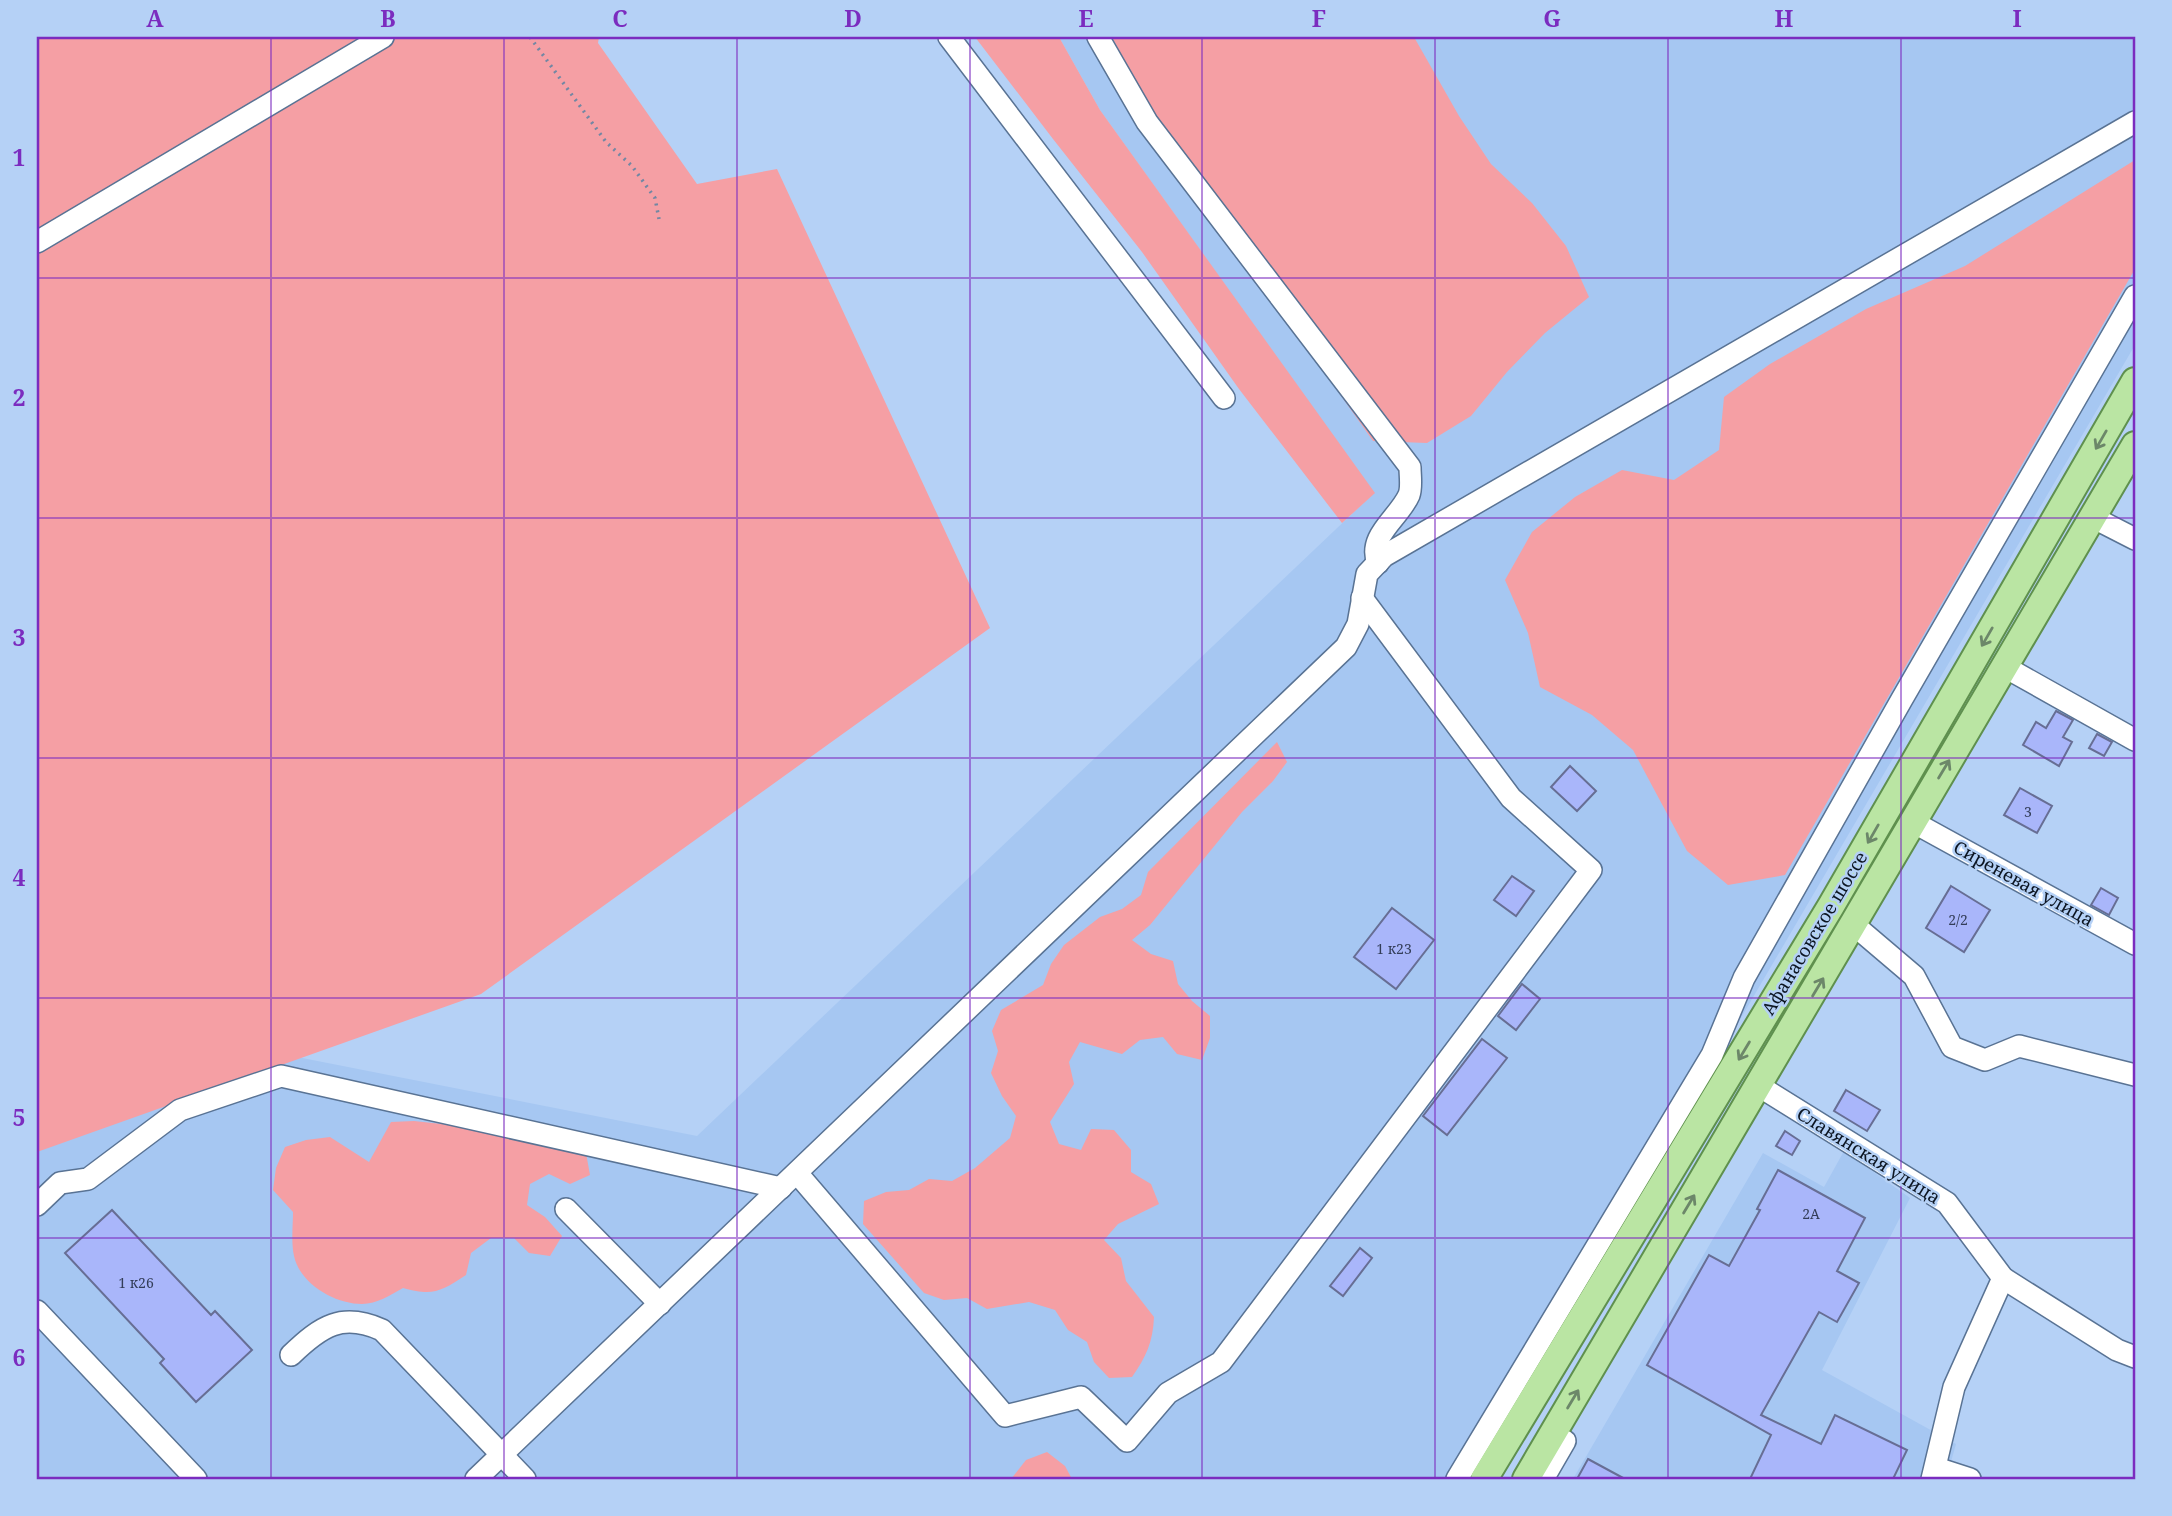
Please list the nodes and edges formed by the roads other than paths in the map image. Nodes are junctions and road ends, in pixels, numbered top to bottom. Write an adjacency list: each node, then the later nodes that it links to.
1 (383, 37): 5 (street)
2 (948, 37): 8 (street)
3 (1098, 37): 12 (street)
4 (2135, 122): 12 (street)
5 (37, 242)
6 (2135, 296): 35 (street)
7 (2135, 381): 36 (main road, Афанасовское шоссе, one-way to 36)
8 (1224, 398)
9 (2135, 445): 10 (main road, Афанасовское шоссе)
10 (2092, 517): 11 (street); 14 (main road, Афанасовское шоссе)
11 (2135, 539)
12 (1378, 563): 13 (street)
13 (1362, 598): 21 (street); 21 (street)
14 (2005, 667): 15 (street); 16 (main road, Афанасовское шоссе, one-way to 14)
15 (2135, 740)
16 (1913, 822): 17 (main road, Афанасовское шоссе); 18 (street, Сиреневая улица)
17 (1854, 925): 19 (street); 20 (main road, Афанасовское шоссе, one-way to 17)
18 (2135, 944)
19 (2135, 1075)
20 (1759, 1086): 24 (street, Славянская улица); 37 (main road, Афанасовское шоссе, one-way to 20)
21 (789, 1181): 22 (street); 25 (street)
22 (37, 1205)
23 (566, 1209): 25 (street)
24 (2003, 1278): 28 (street, Славянская улица); 31 (street)
25 (660, 1304): 30 (street)
26 (37, 1311): 32 (street)
27 (291, 1355): 30 (street)
28 (2135, 1357)
29 (1565, 1441): 38 (street)
30 (502, 1454): 33 (street); 34 (street)
31 (1934, 1473): 39 (street)
32 (196, 1479)
33 (476, 1479)
34 (525, 1479)
35 (1457, 1479)
36 (1484, 1479)
37 (1526, 1479)
38 (1544, 1479)
39 (1970, 1479)

